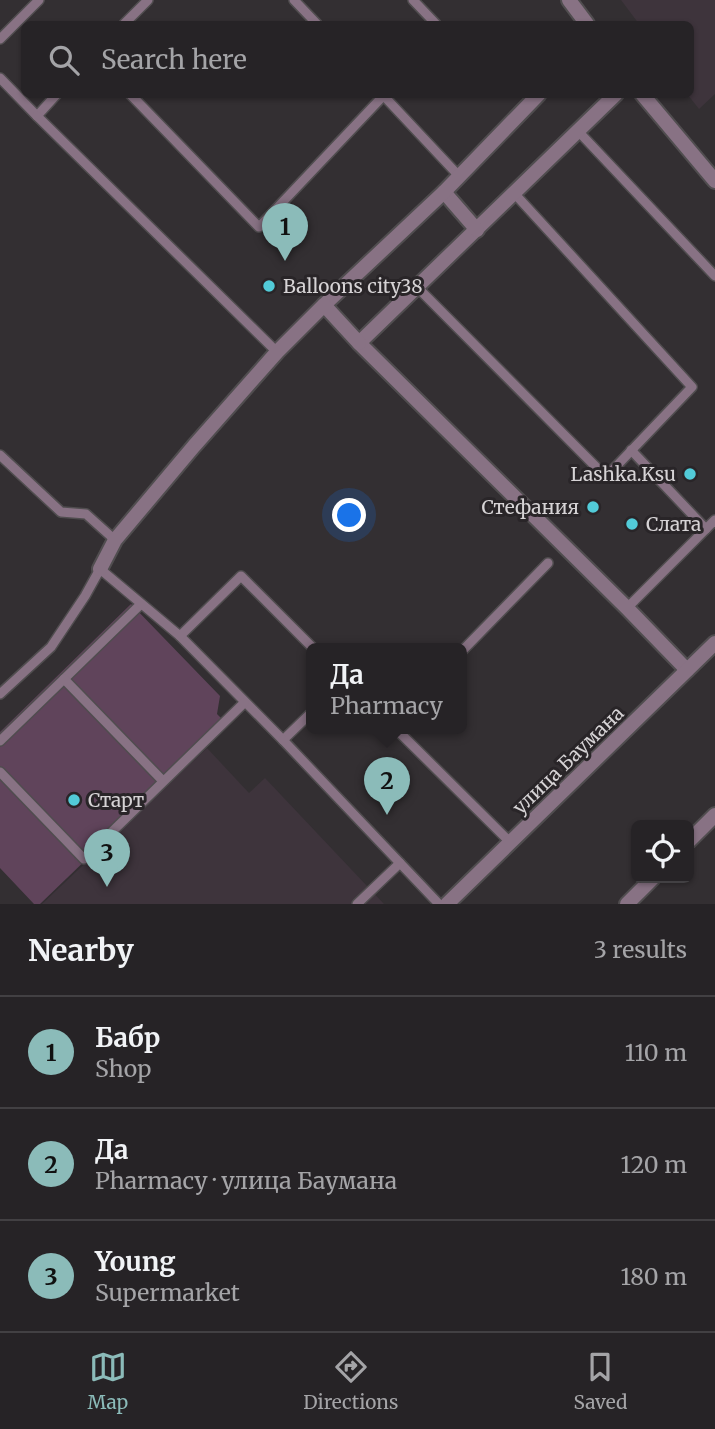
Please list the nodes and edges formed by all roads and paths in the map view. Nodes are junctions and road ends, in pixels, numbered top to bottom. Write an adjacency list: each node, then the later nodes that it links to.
1 (40, 0): 10 (lane)
2 (148, 0): 6 (lane)
3 (294, 0): 7 (lane)
4 (414, 0): 8 (lane)
5 (569, 0): 9 (street)
6 (127, 21)
7 (314, 21)
8 (433, 21)
9 (585, 21)
10 (0, 39)
11 (0, 78): 19 (lane)
12 (53, 98): 19 (lane)
13 (134, 98): 14 (lane)
14 (381, 98)
15 (387, 98): 21 (lane)
16 (535, 98): 21 (street)
17 (612, 98): 20 (street)
18 (645, 98): 22 (street)
19 (37, 116): 30 (lane)
20 (578, 131): 24 (street); 26 (lane)
21 (459, 176): 23 (street)
22 (715, 181)
23 (444, 192): 25 (street); 28 (street)
24 (514, 193): 25 (street); 31 (lane)
25 (477, 230): 27 (street)
26 (715, 276)
27 (418, 288): 29 (street); 31 (lane)
28 (324, 305): 29 (street); 30 (street)
29 (359, 343): 39 (street)
30 (277, 352): 35 (street)
31 (631, 450): 34 (lane)
32 (0, 455): 35 (lane)
33 (715, 520): 34 (lane)
34 (706, 529): 39 (lane)
35 (115, 540): 37 (street)
36 (548, 563): 43 (lane)
37 (100, 569): 38 (lane); 46 (lane)
38 (141, 604): 40 (lane); 45 (lane)
39 (627, 608): 44 (street)
40 (180, 635): 41 (lane); 47 (lane)
41 (308, 643)
42 (715, 643): 44 (street, улица Баумана)
43 (467, 646)
44 (687, 670): 56 (street, улица Баумана)
45 (64, 679): 51 (lane); 53 (lane)
46 (0, 694)
47 (244, 702): 50 (lane); 53 (lane)
48 (306, 718): 50 (lane)
49 (401, 734): 56 (lane)
50 (283, 740): 57 (lane)
51 (0, 741)
52 (0, 772): 53 (lane)
53 (163, 782)
54 (715, 815): 55 (street)
55 (694, 836)
56 (510, 842): 61 (street, улица Баумана)
57 (400, 863): 59 (lane); 60 (lane)
58 (648, 883): 62 (street)
59 (357, 904)
60 (439, 904)
61 (447, 904)
62 (627, 904)

